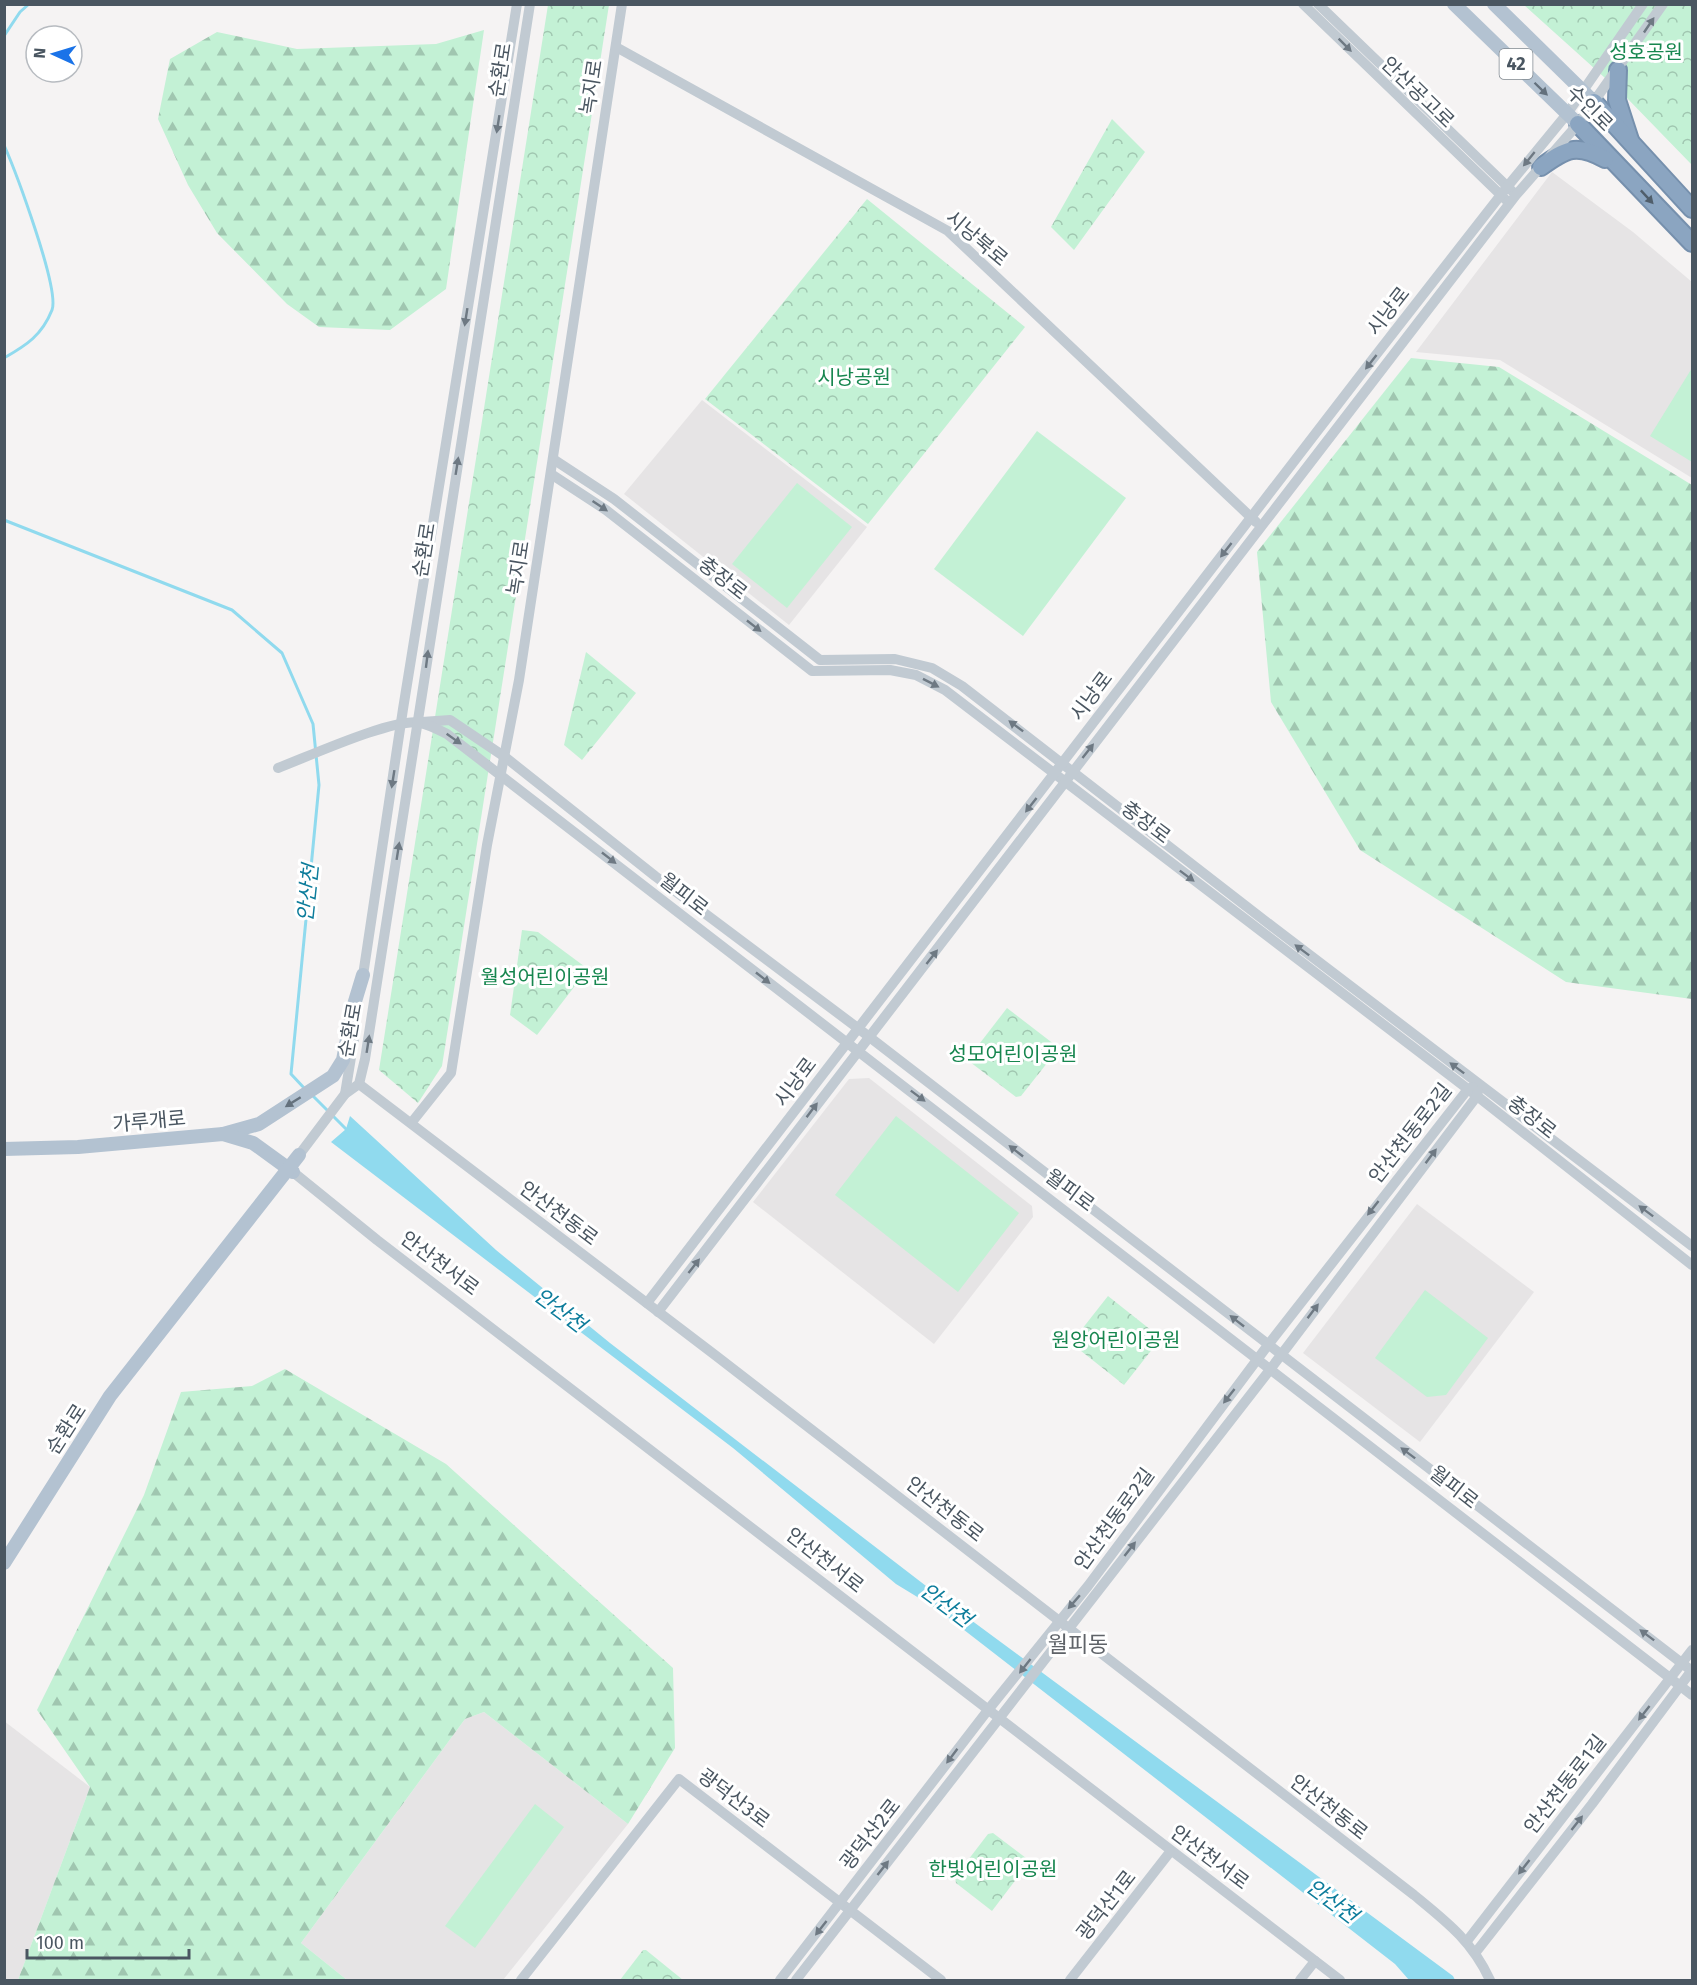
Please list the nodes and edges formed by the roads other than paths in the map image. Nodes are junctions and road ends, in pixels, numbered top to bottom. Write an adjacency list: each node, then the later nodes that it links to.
1 (517, 4): 26 (street, 순환로, one-way to 26)
2 (530, 4): 25 (street, 순환로, one-way to 2)
3 (622, 4): 10 (street, 녹지로)
4 (1303, 4): 17 (street, 안산공고로, one-way to 17)
5 (1318, 4): 17 (street, 안산공고로)
6 (1454, 4): 13 (main road, 수인로 / 42, one-way to 13)
7 (1494, 4): 12 (main road, 수인로 / 42)
8 (1643, 4): 12 (street)
9 (1663, 4): 11 (street, one-way to 9)
10 (615, 47): 21 (street, 녹지로); 23 (street, 시낭북로)
11 (1618, 70): 12 (street); 14 (highway)
12 (1590, 96): 13 (street); 14 (highway, 수인로 / 42)
13 (1573, 119): 15 (street, 시낭로); 16 (highway, 수인로 / 42); 17 (street, 시낭로, one-way to 17)
14 (1632, 147): 19 (highway, 수인로 / 42)
15 (1541, 166): 16 (highway); 18 (street, 시낭로)
16 (1618, 167): 20 (highway, 수인로 / 42, one-way to 20)
17 (1504, 191): 18 (street, 안산공고로); 23 (street, 시낭로, one-way to 23)
18 (1513, 200): 24 (street, 시낭로)
19 (1692, 209)
20 (1692, 243)
21 (553, 459): 22 (street, 녹지로); 28 (street, 충장로, one-way to 21)
22 (551, 474): 27 (street, 녹지로); 32 (street, 충장로, one-way to 32)
23 (1251, 518): 24 (street, 시낭북로); 28 (street, 시낭로, one-way to 28)
24 (1263, 528): 30 (street, 시낭로, one-way to 24)
25 (420, 722): 26 (street, 월피로); 27 (street, 월피로); 31 (street, 월피로, one-way to 31); 39 (street, 순환로, one-way to 25)
26 (400, 724): 29 (street, 월피로); 34 (street, 순환로, one-way to 34)
27 (505, 757): 31 (street, 녹지로); 35 (street, 월피로)
28 (1063, 763): 30 (street, 충장로); 32 (street, 시낭로)
29 (278, 768)
30 (1074, 771): 33 (street, 시낭로); 40 (street, 충장로, one-way to 30)
31 (501, 774): 37 (street, 월피로, one-way to 37); 42 (street, 녹지로)
32 (1053, 775): 33 (street, 충장로); 35 (street, 시낭로, one-way to 35)
33 (1064, 783): 36 (street, 시낭로, one-way to 33); 40 (street, 충장로, one-way to 40)
34 (363, 975): 41 (street, 순환로); 43 (main road, one-way to 43)
35 (859, 1029): 36 (street, 월피로); 37 (street, 시낭로)
36 (869, 1036): 38 (street, 시낭로); 51 (street, 월피로, one-way to 36)
37 (848, 1043): 38 (street, 월피로); 49 (street, 시낭로)
38 (857, 1050): 50 (street, 시낭로, one-way to 38); 53 (street, 월피로, one-way to 53)
39 (359, 1084): 41 (street, 순환로); 42 (street, 안산천동로)
40 (1474, 1090): 47 (street, 충장로, one-way to 40); 48 (street, 충장로); 51 (street, 안산천동로2길, one-way to 51); 52 (street, 안산천동로2길, one-way to 40)
41 (345, 1094): 45 (street, 순환로)
42 (412, 1122): 49 (street, 안산천동로)
43 (223, 1134): 44 (main road, 가루개로); 46 (main road, 가루개로)
44 (4, 1149)
45 (299, 1155): 46 (main road, 순환로)
46 (291, 1170): 55 (main road, 순환로); 64 (street, 안산천서로)
47 (1692, 1246)
48 (1692, 1266)
49 (647, 1303): 50 (street, 안산천동로)
50 (658, 1312): 56 (street, 안산천동로)
51 (1268, 1345): 52 (street, 월피로); 53 (street, 안산천동로2길)
52 (1280, 1354): 54 (street, 안산천동로2길); 60 (street, 월피로, one-way to 52)
53 (1259, 1358): 54 (street, 월피로); 56 (street, 안산천동로2길, one-way to 56)
54 (1272, 1367): 57 (street, 안산천동로2길, one-way to 54); 62 (street, 월피로)
55 (4, 1563)
56 (1058, 1621): 57 (street, 안산천동로); 58 (street, 안산천동로2길)
57 (1068, 1628): 58 (street, 안산천동로2길); 69 (street, 안산천동로)
58 (1052, 1640): 64 (street, 광덕산2로, one-way to 64); 65 (street, 광덕산2로)
59 (1692, 1650): 60 (street, 안산천동로1길)
60 (1683, 1663): 61 (street, 월피로); 62 (street, 안산천동로1길)
61 (1692, 1671): 62 (street, 안산천동로1길)
62 (1676, 1682): 63 (street, 월피로); 69 (street, 안산천동로1길, one-way to 69); 70 (street, 안산천동로1길, one-way to 62)
63 (1692, 1695)
64 (988, 1710): 65 (street, 안산천서로); 67 (street, 광덕산2로, one-way to 67)
65 (999, 1719): 66 (street, 안산천서로); 68 (street, 광덕산2로, one-way to 65)
66 (1170, 1852): 71 (street, 안산천서로); 76 (street, 광덕산1로)
67 (840, 1903): 68 (street, 광덕산3로); 72 (street, 광덕산3로); 73 (street, 광덕산2로, one-way to 73)
68 (850, 1911): 74 (street, 광덕산2로); 75 (street, 광덕산3로)
69 (1467, 1941): 70 (street, 안산천동로)
70 (1476, 1952): 79 (street, 안산천동로)
71 (1314, 1961): 77 (street); 78 (street, 안산천서로)
72 (521, 1980)
73 (780, 1980)
74 (796, 1980)
75 (941, 1980)
76 (1070, 1980)
77 (1300, 1980)
78 (1340, 1980)
79 (1490, 1980)

